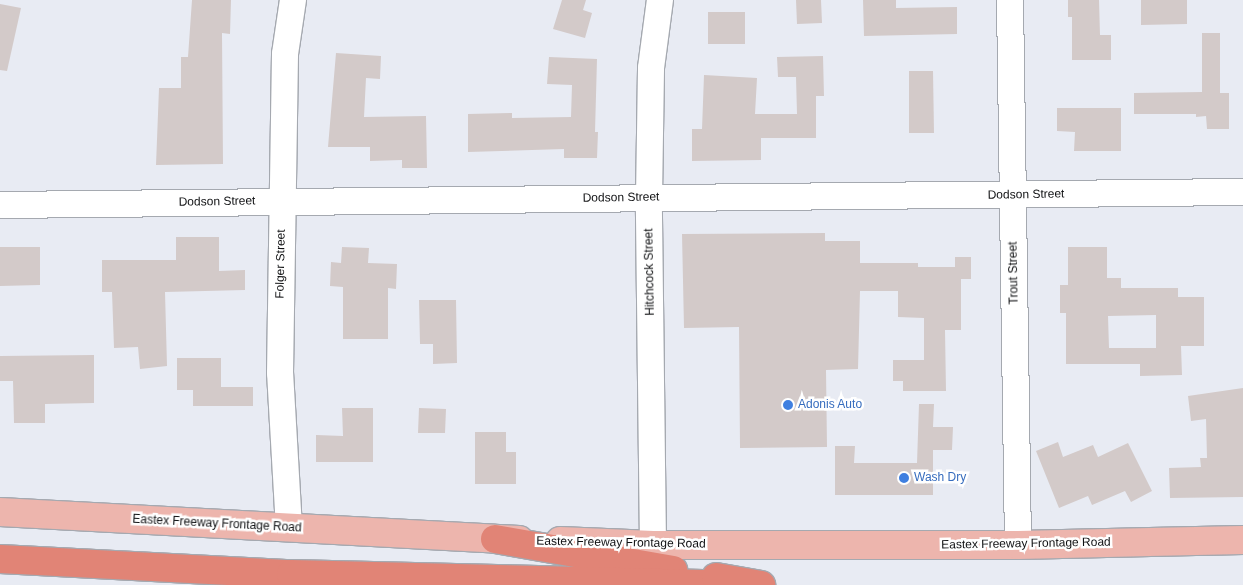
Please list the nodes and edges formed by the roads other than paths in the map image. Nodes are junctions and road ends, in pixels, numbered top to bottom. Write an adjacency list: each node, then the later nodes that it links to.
1 (293, 0): 7 (street, Folger Street)
2 (660, 0): 6 (street, Hitchcock Street)
3 (1010, 0): 5 (street, Trout Street)
4 (1243, 192): 5 (street, Dodson Street)
5 (1012, 195): 6 (street, Dodson Street); 14 (street, Trout Street)
6 (649, 197): 7 (street, Dodson Street); 13 (street, Hitchcock Street)
7 (282, 202): 8 (street, Dodson Street); 10 (street, Folger Street)
8 (0, 205)
9 (0, 512): 10 (main road, Eastex Freeway Frontage Road)
10 (289, 528): 11 (main road, Eastex Freeway Frontage Road)
11 (495, 539): 13 (main road, Eastex Freeway Frontage Road); 17 (highway)
12 (1243, 540): 14 (main road, Eastex Freeway Frontage Road)
13 (653, 545): 14 (main road, Eastex Freeway Frontage Road)
14 (1018, 545)
15 (0, 559): 16 (highway)
16 (734, 585)
17 (761, 585)

